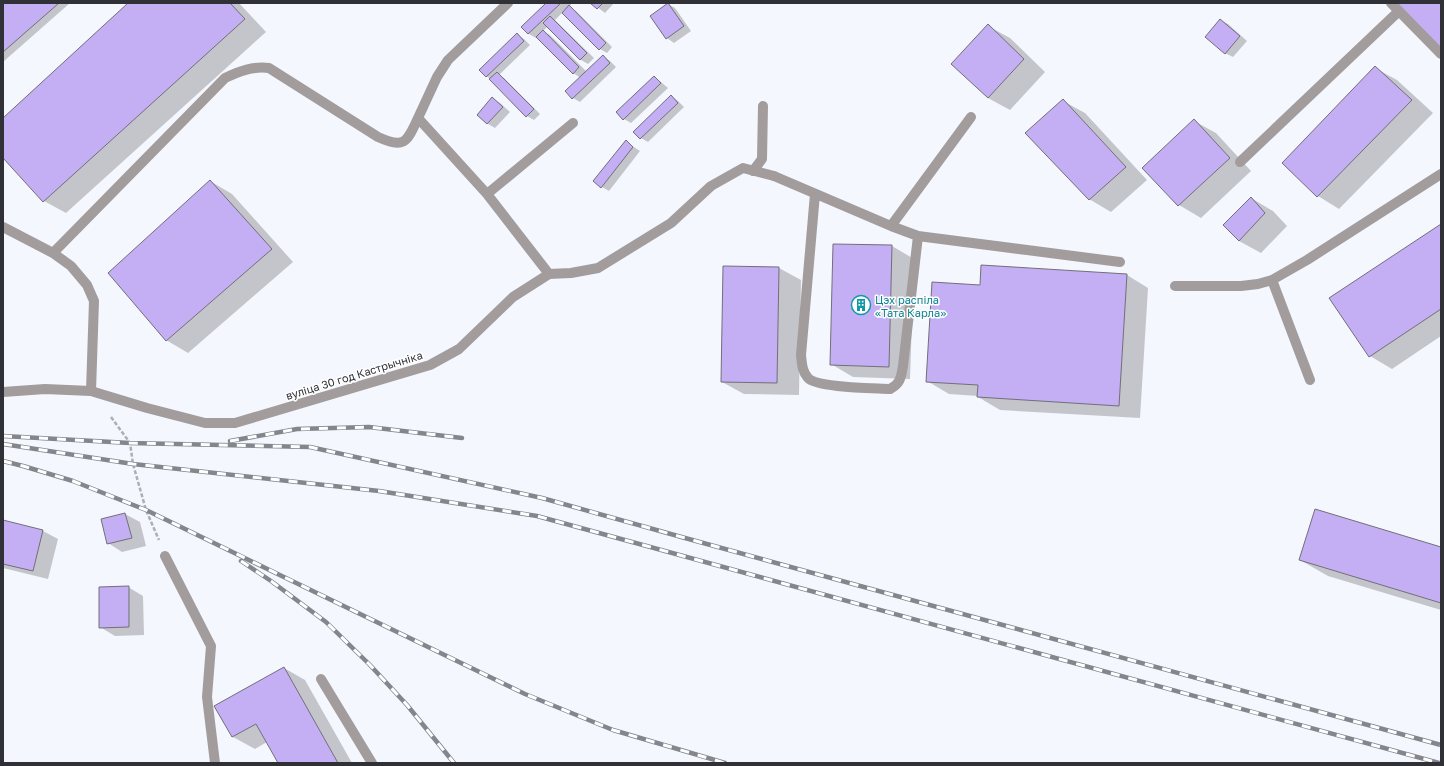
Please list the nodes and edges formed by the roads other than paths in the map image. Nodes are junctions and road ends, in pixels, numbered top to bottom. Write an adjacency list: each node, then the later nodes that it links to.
1 (508, 3): 7 (street)
2 (1391, 3): 3 (street)
3 (1399, 11): 4 (street); 9 (street)
4 (1441, 54)
5 (763, 106): 10 (street)
6 (971, 117): 14 (street)
7 (418, 118): 12 (street); 17 (street)
8 (573, 123): 12 (street)
9 (1240, 162)
10 (753, 171): 13 (street); 19 (street)
11 (1441, 174): 20 (street)
12 (486, 194): 19 (street)
13 (815, 194): 14 (street); 16 (street)
14 (891, 226): 16 (street)
15 (3, 227): 17 (street)
16 (918, 236): 18 (street)
17 (53, 253): 23 (street)
18 (1120, 262)
19 (549, 274): 23 (street, вуліца 30 год Кастрычніка)
20 (1272, 280): 21 (street); 22 (street)
21 (1175, 286)
22 (1310, 380)
23 (91, 391): 24 (street, вуліца 30 год Кастрычніка)
24 (3, 392)
25 (166, 556): 27 (street)
26 (321, 679): 28 (street)
27 (215, 763)
28 (372, 763)

